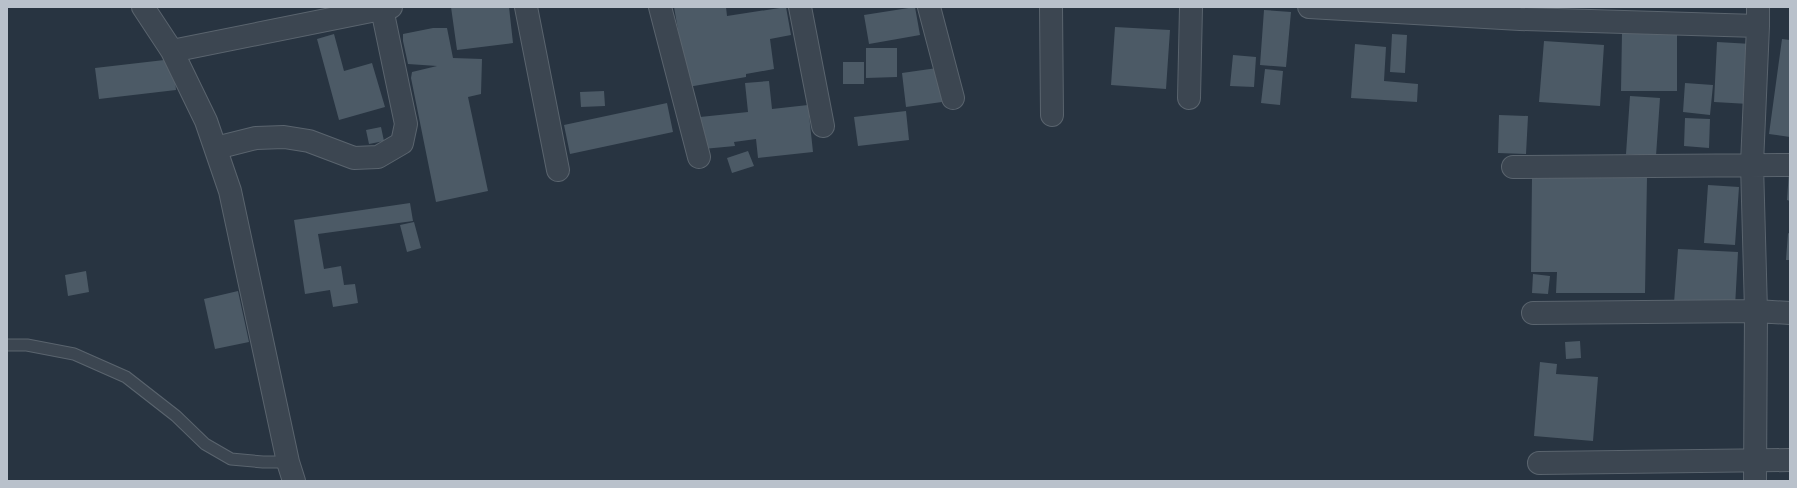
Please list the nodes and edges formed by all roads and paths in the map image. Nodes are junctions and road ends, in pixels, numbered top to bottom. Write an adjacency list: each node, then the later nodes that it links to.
1 (143, 7): 13 (street)
2 (526, 7): 23 (street)
3 (660, 7): 19 (street)
4 (800, 7): 17 (street)
5 (929, 7): 14 (street)
6 (1051, 7): 16 (street)
7 (1191, 7): 15 (street)
8 (1309, 7): 10 (street)
9 (387, 8): 13 (street); 18 (street)
10 (1333, 8): 11 (street)
11 (1520, 13): 12 (street)
12 (1758, 16): 20 (street)
13 (172, 51): 18 (street)
14 (953, 98)
15 (1189, 98)
16 (1052, 115)
17 (823, 126)
18 (216, 148): 30 (street)
19 (699, 158)
20 (1752, 164): 21 (street); 22 (street); 24 (street)
21 (1790, 164)
22 (1513, 167)
23 (558, 170)
24 (1756, 311): 25 (street); 26 (street); 31 (street)
25 (1790, 313)
26 (1533, 314)
27 (7, 345): 30 (lane)
28 (1790, 460): 31 (street)
29 (1539, 463): 31 (street)
30 (291, 471)
31 (1755, 471)

